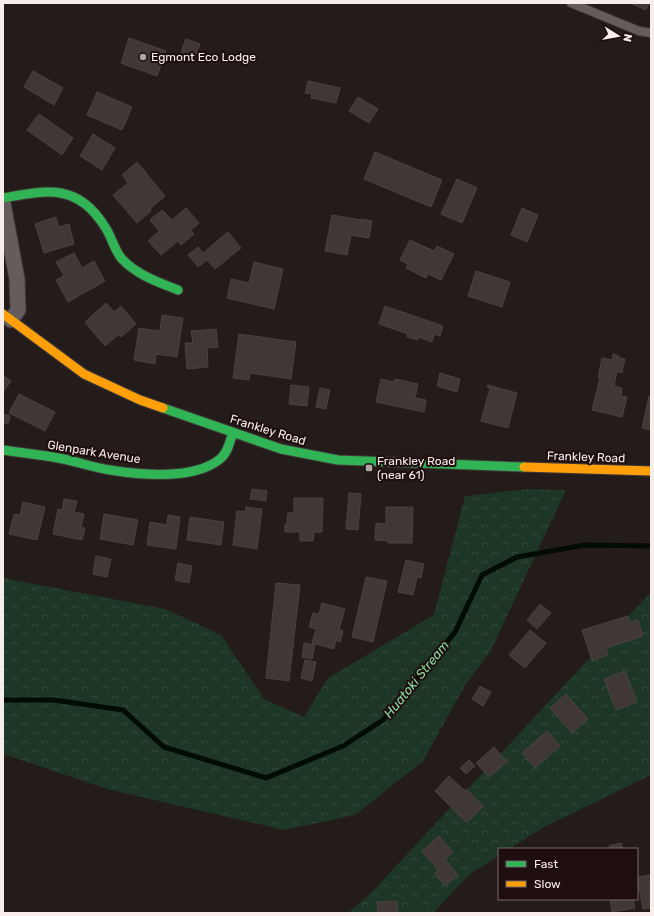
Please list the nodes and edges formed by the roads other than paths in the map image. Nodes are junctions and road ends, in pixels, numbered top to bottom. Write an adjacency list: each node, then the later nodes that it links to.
1 (571, 3): 2 (lane)
2 (651, 33)
3 (3, 198): 5 (street)
4 (3, 203): 6 (street)
5 (178, 290)
6 (7, 317): 7 (street, Frankley Road)
7 (233, 432): 8 (street, Glenpark Avenue); 9 (street, Frankley Road)
8 (3, 450)
9 (651, 471)

